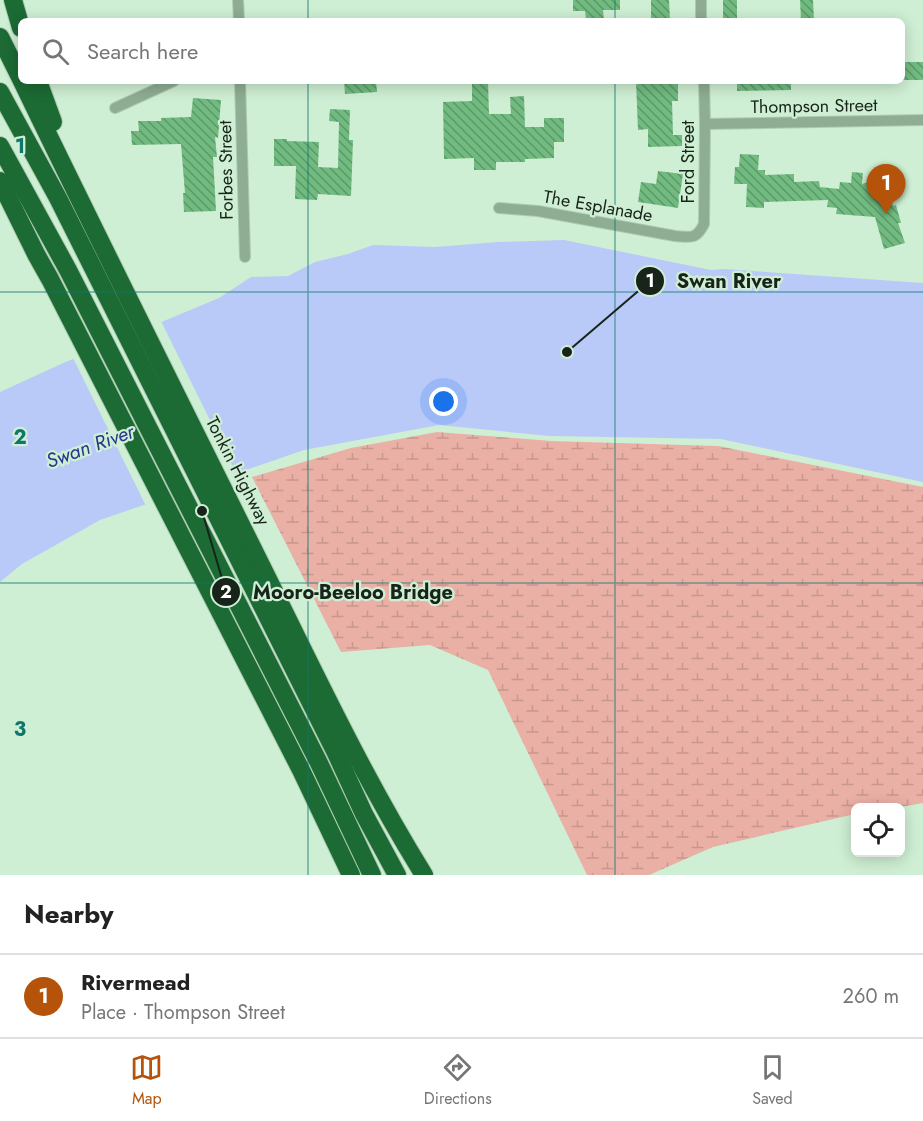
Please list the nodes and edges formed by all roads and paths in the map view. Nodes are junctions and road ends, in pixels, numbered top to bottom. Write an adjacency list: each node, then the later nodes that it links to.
1 (13, 0): 4 (highway)
2 (238, 0): 5 (street)
3 (701, 0): 6 (street)
4 (18, 18)
5 (239, 18)
6 (701, 18)
7 (0, 36): 8 (highway, Tonkin Highway)
8 (18, 74)
9 (23, 84): 22 (highway, Tonkin Highway)
10 (39, 84): 22 (highway)
11 (167, 84): 15 (street)
12 (240, 84): 25 (street, Forbes Street)
13 (704, 84): 17 (street, Ford Street)
14 (0, 92): 28 (highway)
15 (115, 108)
16 (923, 120): 17 (street, Thompson Street)
17 (705, 124): 23 (street, Ford Street)
18 (0, 146): 27 (highway)
19 (0, 181): 24 (highway)
20 (0, 206): 24 (highway)
21 (499, 208): 23 (street, The Esplanade)
22 (94, 230): 29 (highway, Tonkin Highway)
23 (692, 237)
24 (36, 254): 26 (highway)
25 (245, 257)
26 (351, 875)
27 (372, 875)
28 (396, 875)
29 (424, 875)

